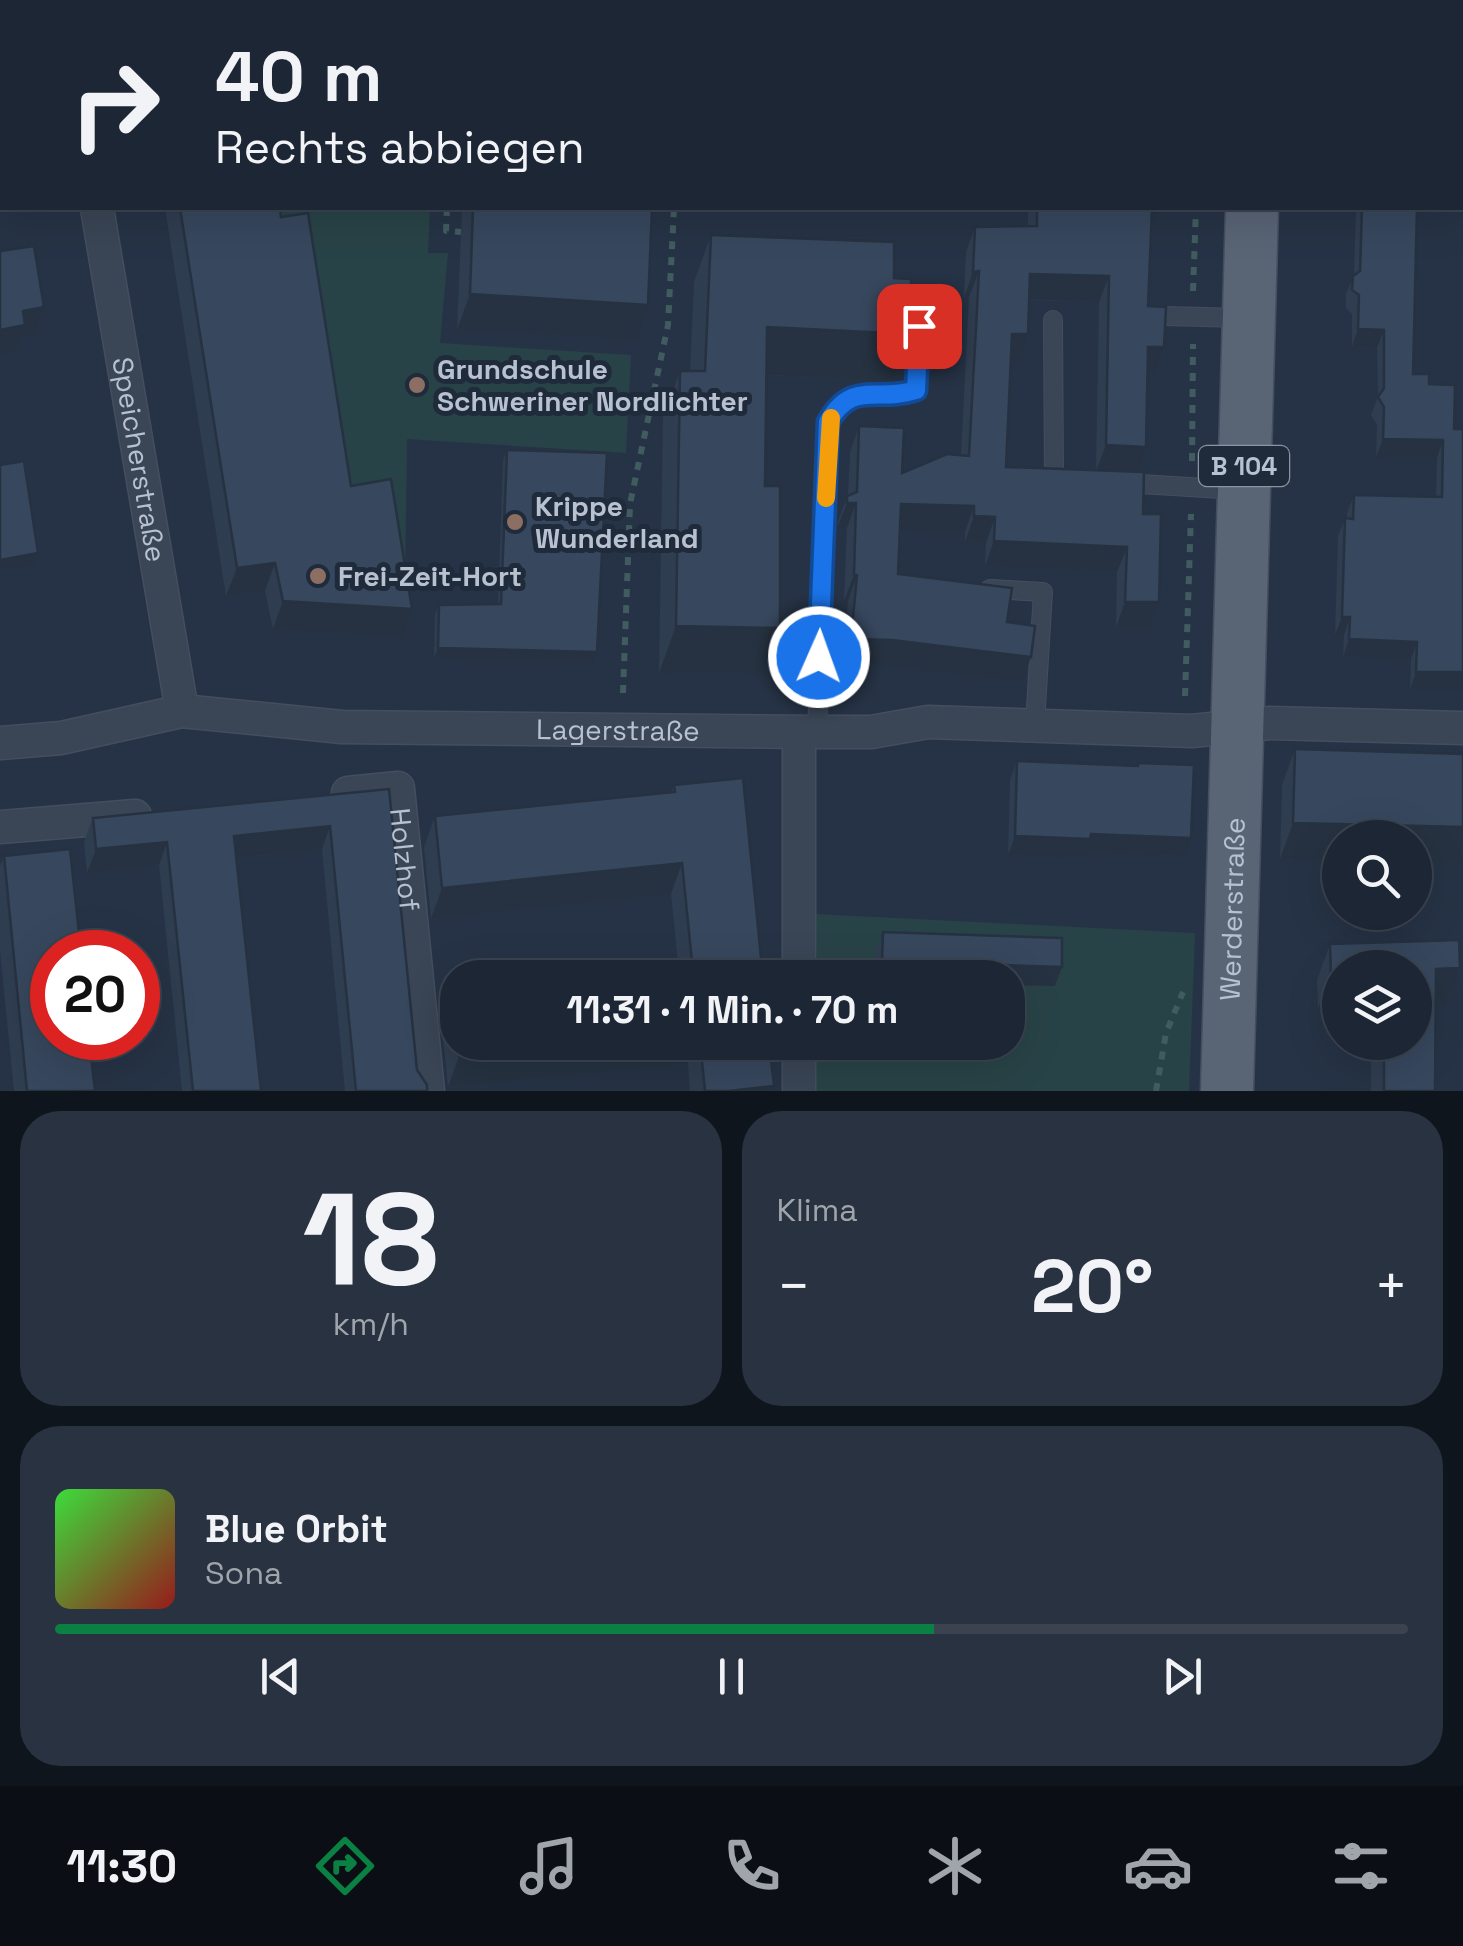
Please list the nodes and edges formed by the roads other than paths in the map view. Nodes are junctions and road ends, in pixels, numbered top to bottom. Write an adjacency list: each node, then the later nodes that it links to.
1 (97, 210): 11 (street, Speicherstraße)
2 (1252, 210): 5 (main road, B 104)
3 (920, 294): 15 (lane)
4 (1164, 316): 5 (lane)
5 (1249, 318): 9 (main road, B 104)
6 (1054, 320): 7 (lane)
7 (1074, 481)
8 (1114, 483): 9 (lane)
9 (1243, 491): 13 (main road, B 104)
10 (964, 588): 12 (lane)
11 (182, 711): 15 (street, Lagerstraße); 16 (street, Lagerstraße)
12 (1035, 724): 13 (street, Lagerstraße); 15 (street, Lagerstraße)
13 (1238, 724): 14 (street, Lagerstraße); 24 (main road, Werderstraße / B 104)
14 (1463, 728)
15 (808, 732): 20 (street)
16 (0, 743)
17 (319, 796): 22 (street, Holzhof)
18 (160, 813): 19 (street)
19 (0, 827)
20 (800, 960)
21 (800, 1060): 23 (street)
22 (428, 1091)
23 (800, 1091)
24 (1227, 1091)

